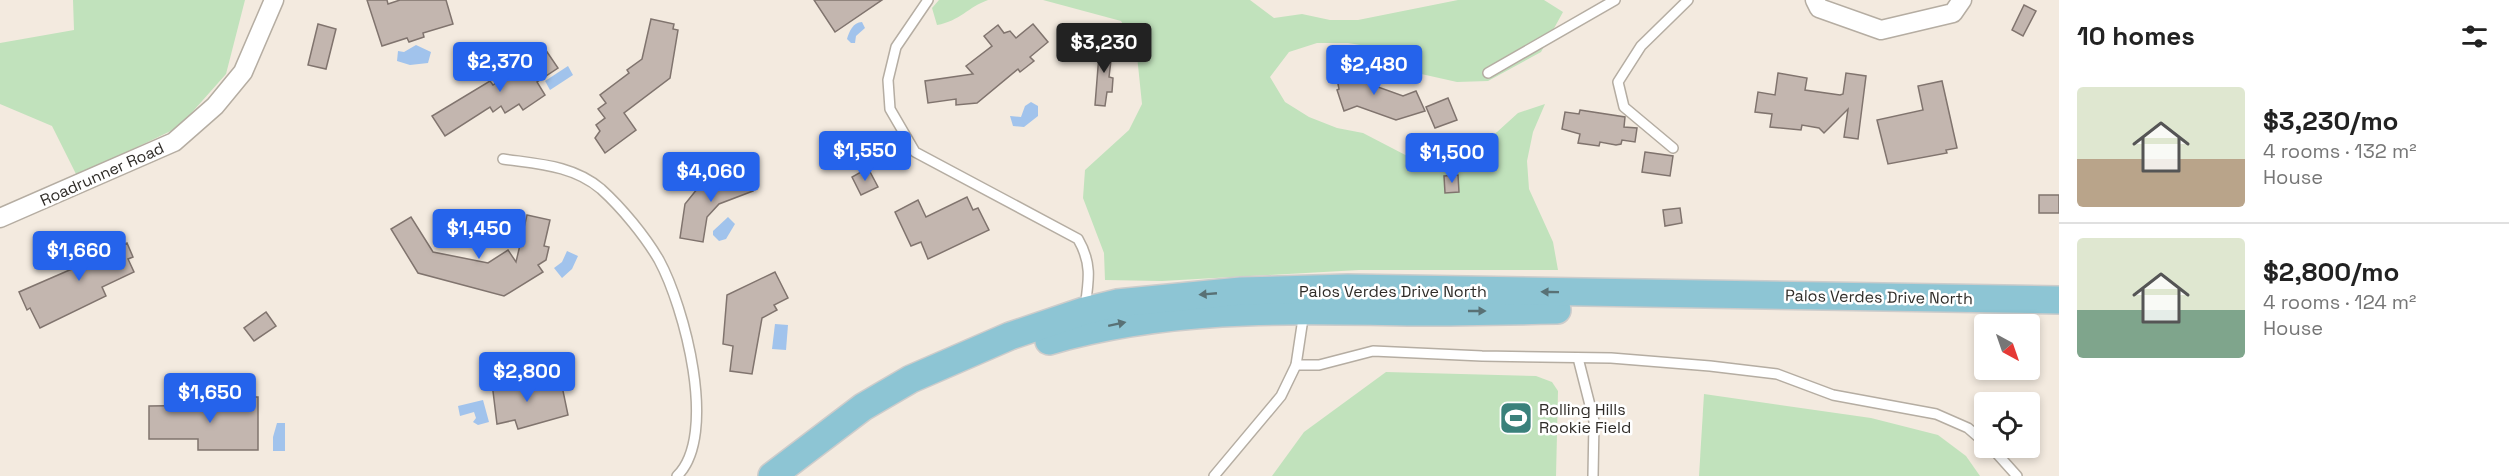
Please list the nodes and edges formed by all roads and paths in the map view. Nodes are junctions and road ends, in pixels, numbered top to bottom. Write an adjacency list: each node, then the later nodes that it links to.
1 (274, 0): 10 (street, Roadrunner Road)
2 (928, 0): 16 (lane)
3 (1615, 0): 7 (lane)
4 (1688, 0): 8 (lane)
5 (1815, 0): 6 (street)
6 (1962, 0)
7 (1488, 73)
8 (1673, 148)
9 (503, 159): 21 (lane)
10 (0, 218)
11 (1241, 291): 12 (main road, Palos Verdes Drive North); 14 (main road); 16 (main road, Palos Verdes Drive North, one-way to 16)
12 (1453, 291): 13 (main road, Palos Verdes Drive North, one-way to 12); 14 (main road)
13 (2059, 300)
14 (1304, 310): 15 (main road, Palos Verdes Drive North, one-way to 15); 16 (main road, Palos Verdes Drive North, one-way to 14); 18 (lane)
15 (2059, 313)
16 (1085, 321): 22 (main road, Palos Verdes Drive North); 23 (main road, Palos Verdes Drive North)
17 (1578, 358): 18 (lane); 19 (lane); 25 (lane)
18 (1296, 365): 24 (lane)
19 (1974, 433)
20 (2001, 458): 26 (lane)
21 (677, 476)
22 (772, 476)
23 (795, 476)
24 (1214, 476)
25 (1593, 476)
26 (2018, 476)

